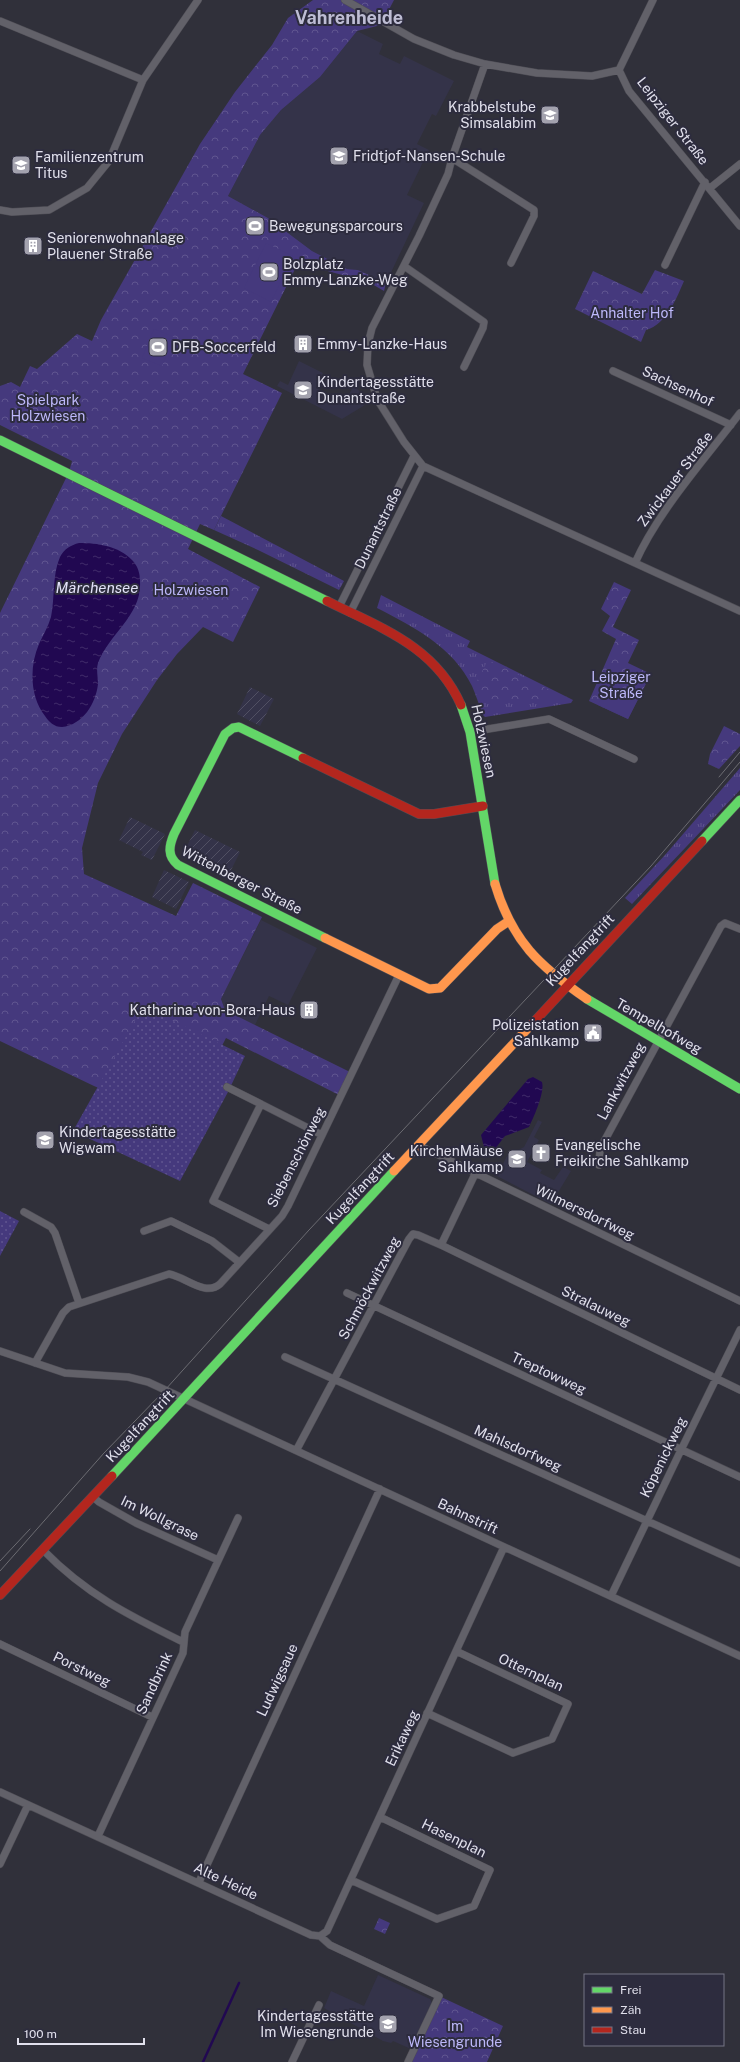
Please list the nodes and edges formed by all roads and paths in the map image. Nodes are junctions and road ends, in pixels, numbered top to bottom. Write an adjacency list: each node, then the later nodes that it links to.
1 (198, 0): 7 (street)
2 (345, 0): 5 (street, Leipziger Straße)
3 (653, 0): 6 (street)
4 (0, 21): 7 (street)
5 (485, 64): 6 (street, Leipziger Straße); 8 (street)
6 (619, 70): 10 (street, Leipziger Straße)
7 (143, 80): 12 (street)
8 (452, 158): 14 (street); 16 (street)
9 (740, 164): 11 (street)
10 (705, 182): 11 (street, Leipziger Straße); 15 (street)
11 (710, 188): 13 (street, Leipziger Straße)
12 (0, 210)
13 (740, 226)
14 (511, 263)
15 (665, 265)
16 (404, 266): 17 (street); 22 (street)
17 (464, 367)
18 (613, 370): 20 (street, Sachsenhof)
19 (740, 414): 20 (street, Zwickauer Straße)
20 (731, 425): 24 (street, Zwickauer Straße)
21 (0, 440): 25 (street, Holzwiesen)
22 (414, 456): 23 (street); 25 (street, Dunantstraße)
23 (423, 466): 24 (street); 27 (street, Dunantstraße)
24 (635, 563): 26 (street)
25 (339, 607): 27 (street, Holzwiesen)
26 (740, 611)
27 (350, 613): 28 (street, Holzwiesen)
28 (470, 732): 29 (street); 31 (street, Holzwiesen)
29 (634, 759)
30 (740, 800): 35 (street, Kugelfangtrift)
31 (482, 806): 32 (street, Holzwiesen); 34 (street, Wittenberger Straße)
32 (509, 921): 34 (street, Wittenberger Straße); 35 (street, Holzwiesen)
33 (740, 929): 36 (street, Lankwitzweg)
34 (399, 974): 40 (street, Siebenschönweg)
35 (566, 984): 36 (street, Tempelhofweg); 41 (street, Kugelfangtrift)
36 (657, 1042): 38 (street, Tempelhofweg); 42 (street, Lankwitzweg)
37 (227, 1087): 39 (street)
38 (740, 1089)
39 (261, 1104): 40 (street); 45 (street)
40 (322, 1134): 45 (street, Siebenschönweg)
41 (418, 1145): 43 (street, Wilmersdorfweg); 60 (street, Kugelfangtrift)
42 (599, 1165)
43 (475, 1174): 47 (street); 50 (street, Wilmersdorfweg)
44 (24, 1212): 51 (street)
45 (269, 1229): 48 (street, Siebenschönweg)
46 (144, 1230): 48 (street)
47 (441, 1245): 52 (street, Schmöckwitzweg); 58 (street, Stralauweg)
48 (239, 1262): 51 (street, Siebenschönweg)
49 (347, 1293): 52 (street, Treptowweg)
50 (740, 1302)
51 (79, 1303): 56 (street, Siebenschönweg)
52 (374, 1305): 57 (street, Schmöckwitzweg); 62 (street, Treptowweg)
53 (740, 1330): 58 (street, Köpenickweg)
54 (0, 1351): 56 (street, Bahnstrift)
55 (285, 1357): 57 (street, Mahlsdorfweg)
56 (35, 1364): 60 (street, Bahnstrift)
57 (335, 1379): 61 (street, Schmöckwitzweg); 67 (street, Mahlsdorfweg)
58 (715, 1379): 59 (street, Stralauweg); 62 (street, Köpenickweg)
59 (740, 1390)
60 (185, 1399): 61 (street, Bahnstrift); 65 (street, Kugelfangtrift)
61 (297, 1449): 64 (street, Bahnstrift)
62 (681, 1450): 63 (street, Treptowweg); 67 (street, Köpenickweg)
63 (740, 1477)
64 (380, 1489): 68 (street, Bahnstrift); 86 (street, Ludwigsaue)
65 (93, 1497): 69 (street, Kugelfangtrift); 70 (street, Im Wollgrase)
66 (238, 1518): 70 (street, Sandbrink)
67 (646, 1521): 71 (street, Mahlsdorfweg); 73 (street, Köpenickweg)
68 (504, 1547): 73 (street, Bahnstrift); 76 (street, Erikaweg)
69 (43, 1550): 72 (street, Kugelfangtrift); 74 (street)
70 (218, 1560): 74 (street, Sandbrink)
71 (740, 1562)
72 (0, 1595)
73 (611, 1596): 77 (street, Bahnstrift)
74 (183, 1642): 79 (street, Sandbrink)
75 (0, 1644): 79 (street, Porstweg)
76 (456, 1651): 78 (street, Erikaweg); 78 (street, Otternplan)
77 (740, 1656)
78 (427, 1713): 82 (street, Erikaweg)
79 (152, 1717): 83 (street, Sandbrink)
80 (0, 1792): 81 (street, Alte Heide)
81 (28, 1805): 83 (street, Alte Heide); 84 (street)
82 (380, 1817): 85 (street, Erikaweg); 85 (street, Hasenplan)
83 (98, 1836): 86 (street, Alte Heide)
84 (0, 1864)
85 (351, 1880): 87 (street, Erikaweg)
86 (199, 1882): 87 (street, Alte Heide)
87 (320, 1936): 90 (street, Alte Heide)
88 (319, 2005): 89 (street)
89 (292, 2062)
90 (408, 2062)

